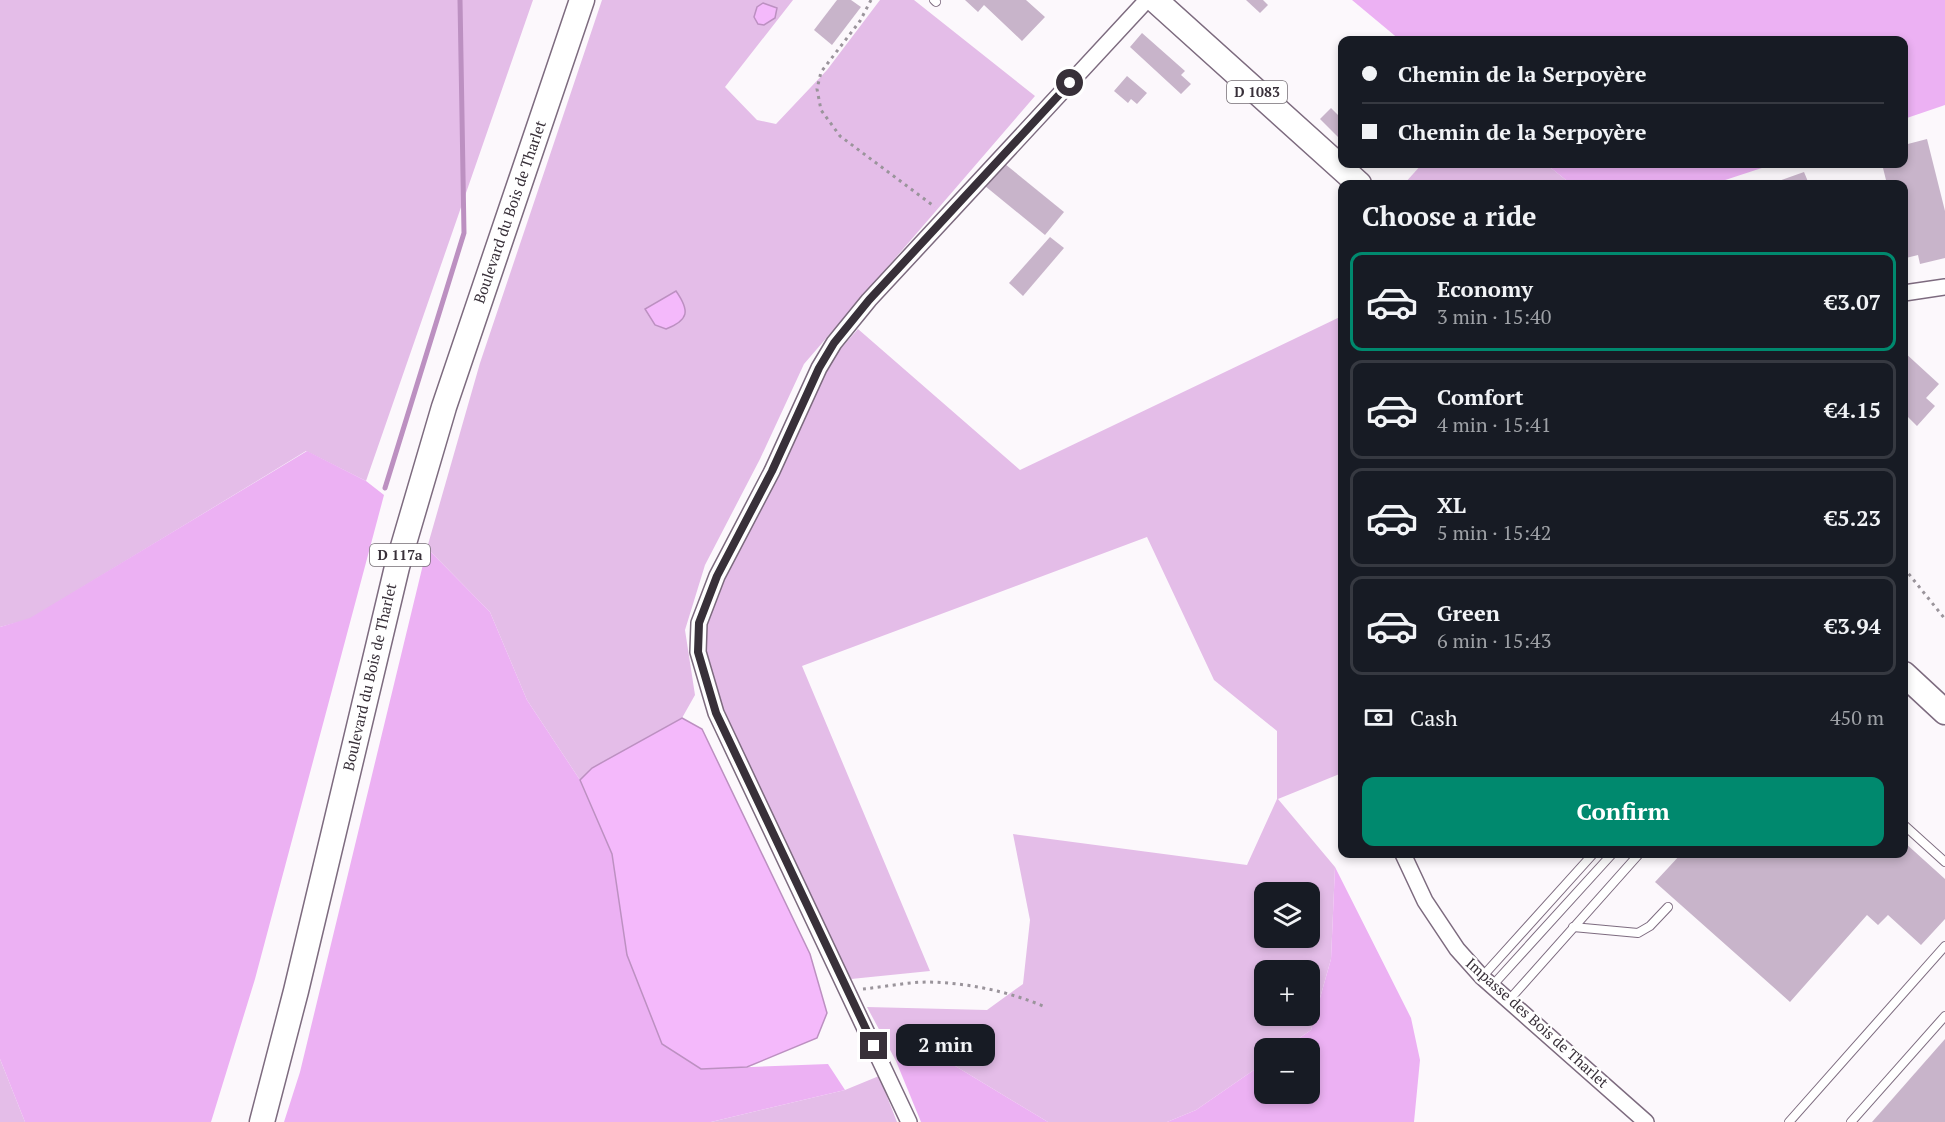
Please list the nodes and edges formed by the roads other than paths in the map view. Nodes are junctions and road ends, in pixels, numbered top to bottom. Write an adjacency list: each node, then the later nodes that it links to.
1 (582, 0): 22 (main road, Boulevard du Bois de Tharlet / D 117a)
2 (1158, 2): 3 (main road, D 1083); 23 (street)
3 (1338, 165)
4 (1341, 168): 5 (main road, D 1083)
5 (1355, 180)
6 (1945, 287): 7 (street)
7 (1908, 292)
8 (1908, 678): 9 (main road)
9 (1945, 712)
10 (1908, 829): 15 (lane)
11 (1405, 858): 19 (street, Impasse des Bois de Tharlet)
12 (1590, 858): 19 (lane)
13 (1608, 858): 19 (lane)
14 (1635, 858): 17 (lane)
15 (1945, 862)
16 (1668, 907): 17 (lane)
17 (1574, 927): 20 (lane)
18 (1945, 946): 25 (lane)
19 (1487, 982): 20 (street, Impasse des Bois de Tharlet)
20 (1509, 1000): 24 (street, Impasse des Bois de Tharlet)
21 (1945, 1016): 26 (lane)
22 (262, 1122)
23 (909, 1122)
24 (1646, 1122)
25 (1789, 1122)
26 (1851, 1122)

